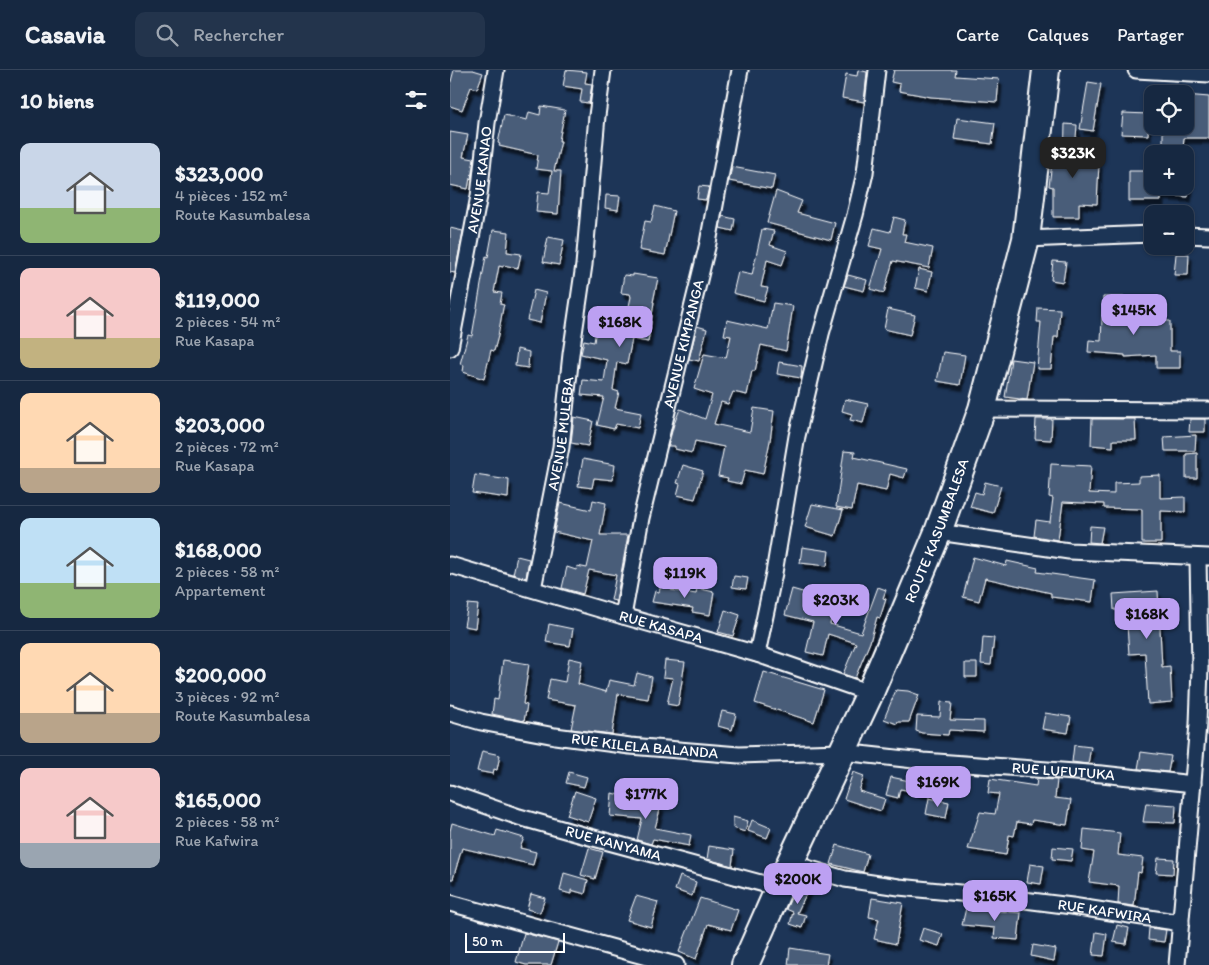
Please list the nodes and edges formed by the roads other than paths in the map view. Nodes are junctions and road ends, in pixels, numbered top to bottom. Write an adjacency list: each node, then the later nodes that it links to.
1 (496, 70): 12 (street, AVENUE KANAO)
2 (603, 70): 18 (street, AVENUE MULEBA)
3 (740, 70): 19 (street, AVENUE KIMPANGA)
4 (877, 70): 20 (street)
5 (1046, 70): 11 (highway, ROUTE KASUMBALESA)
6 (1136, 70): 7 (street)
7 (1209, 74)
8 (1144, 234): 11 (street)
9 (1194, 235): 10 (street)
10 (1209, 236)
11 (1026, 239): 13 (highway, ROUTE KASUMBALESA)
12 (450, 348)
13 (982, 409): 14 (street); 15 (highway, ROUTE KASUMBALESA)
14 (1209, 410)
15 (938, 532): 16 (street); 21 (highway, ROUTE KASUMBALESA)
16 (1204, 558): 24 (street)
17 (450, 565): 18 (street, RUE KASAPA)
18 (533, 590): 19 (street, RUE KASAPA)
19 (623, 616): 20 (street, RUE KASAPA)
20 (757, 654): 21 (street, RUE KASAPA)
21 (870, 693): 23 (highway, ROUTE KASUMBALESA)
22 (450, 712): 23 (street, RUE KILELA BALANDA)
23 (842, 752): 24 (street, RUE LUFUTUKA); 26 (highway, ROUTE KASUMBALESA)
24 (1193, 784): 29 (street)
25 (450, 793): 27 (street, RUE KANYAMA)
26 (790, 863): 27 (highway, ROUTE KASUMBALESA); 29 (street, RUE KAFWIRA)
27 (778, 888): 31 (highway, ROUTE KASUMBALESA)
28 (450, 903): 30 (street)
29 (1182, 923): 32 (street)
30 (676, 965)
31 (745, 965)
32 (1177, 965)

